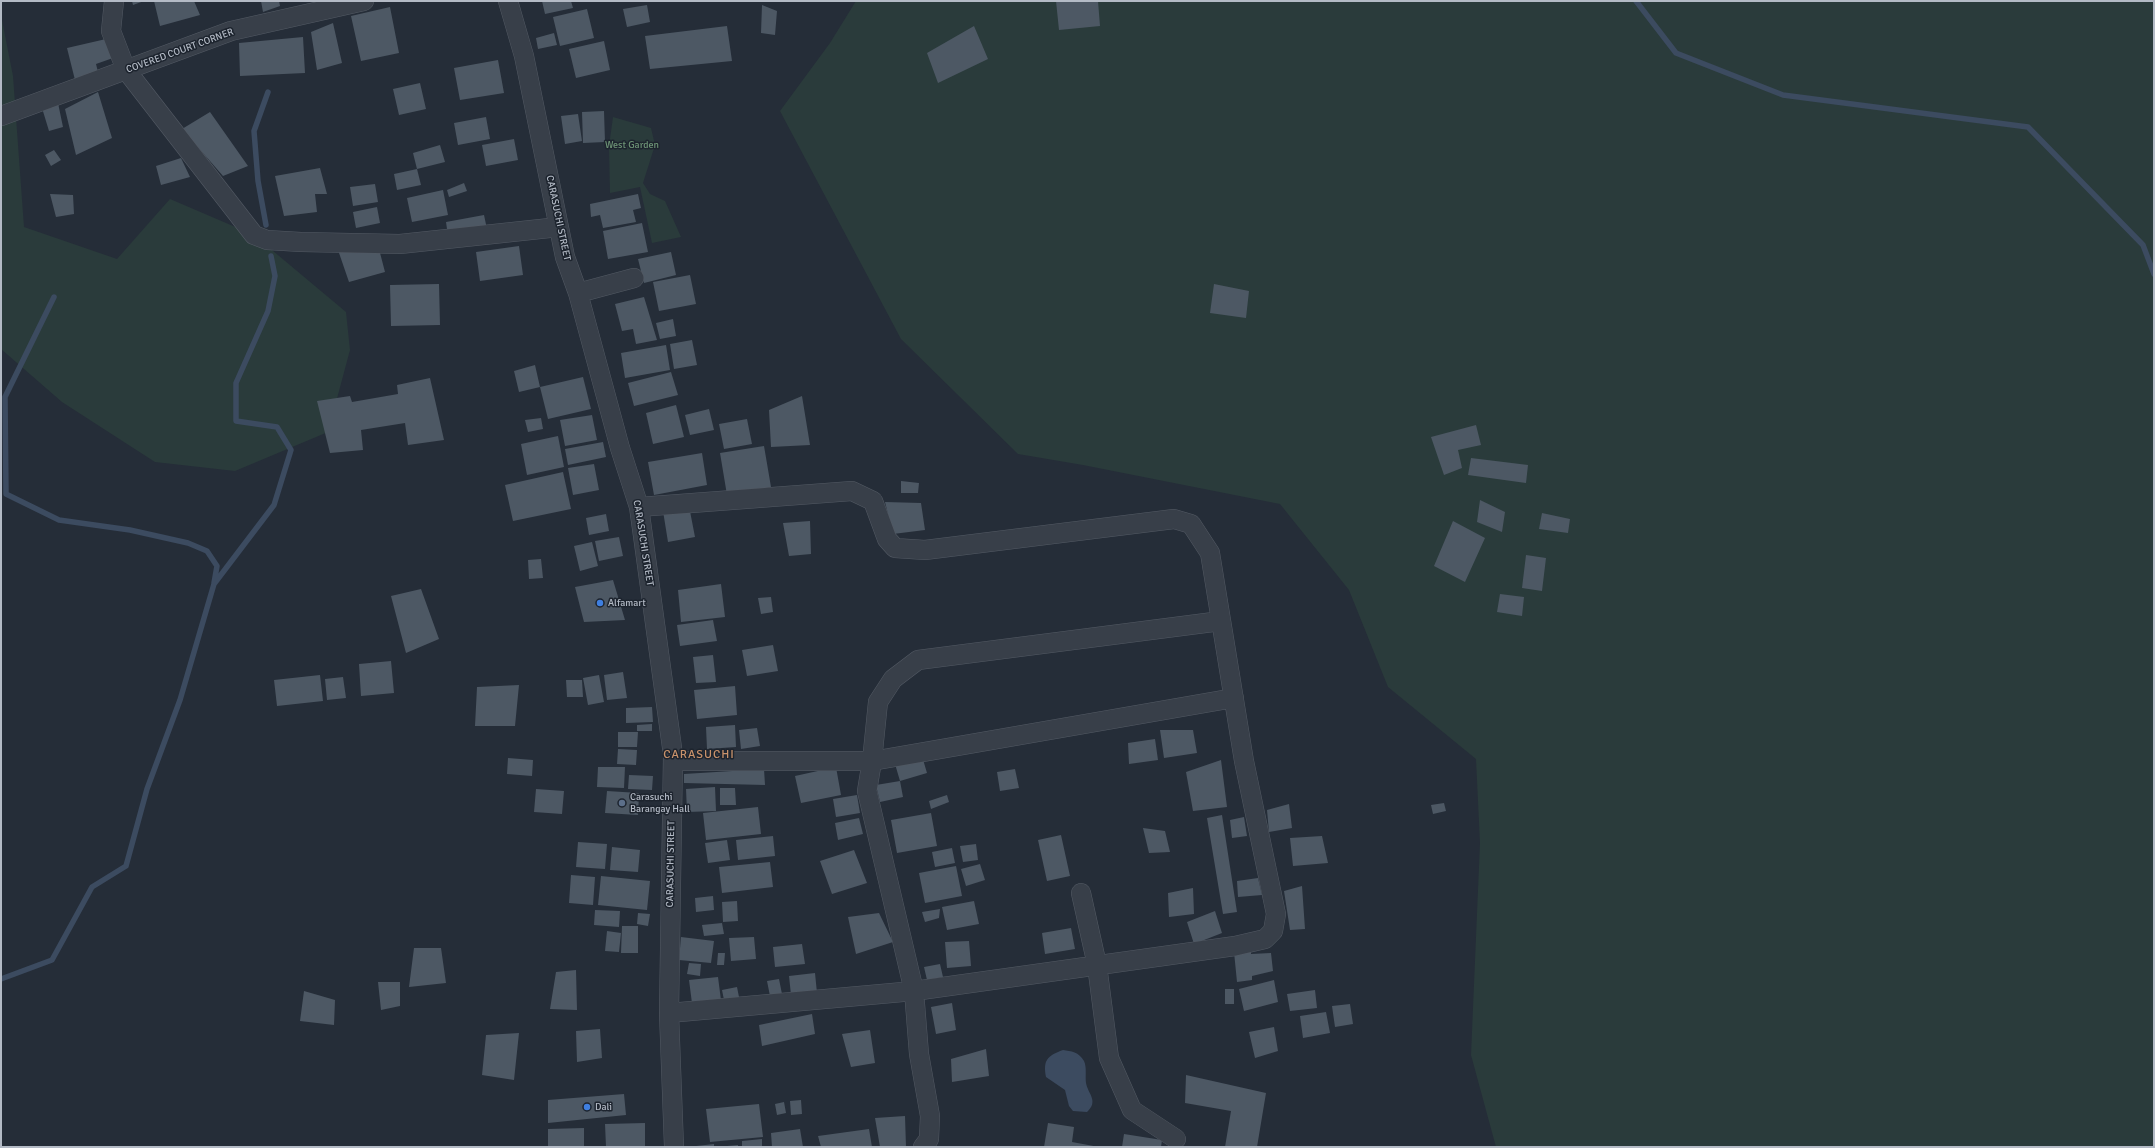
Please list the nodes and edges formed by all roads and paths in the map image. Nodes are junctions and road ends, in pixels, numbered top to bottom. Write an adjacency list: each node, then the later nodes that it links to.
1 (114, 1): 5 (street)
2 (364, 1): 4 (street, COVERED COURT CORNER)
3 (508, 1): 7 (street, CARASUCHI STREET)
4 (336, 4): 5 (street, COVERED COURT CORNER)
5 (126, 70): 6 (street, COVERED COURT CORNER); 7 (street)
6 (1, 116)
7 (559, 227): 9 (street, CARASUCHI STREET)
8 (634, 278): 9 (street)
9 (578, 293): 10 (street, CARASUCHI STREET)
10 (639, 507): 11 (street); 13 (street, CARASUCHI STREET)
11 (1221, 621): 12 (street); 14 (street)
12 (1234, 698): 14 (street); 16 (street)
13 (673, 761): 14 (street); 18 (street, CARASUCHI STREET)
14 (872, 761): 17 (street)
15 (1081, 893): 16 (street)
16 (1097, 965): 17 (street); 19 (street)
17 (914, 991): 18 (street); 21 (street)
18 (669, 1014): 20 (street, CARASUCHI STREET)
19 (1176, 1139)
20 (674, 1147)
21 (923, 1147)

